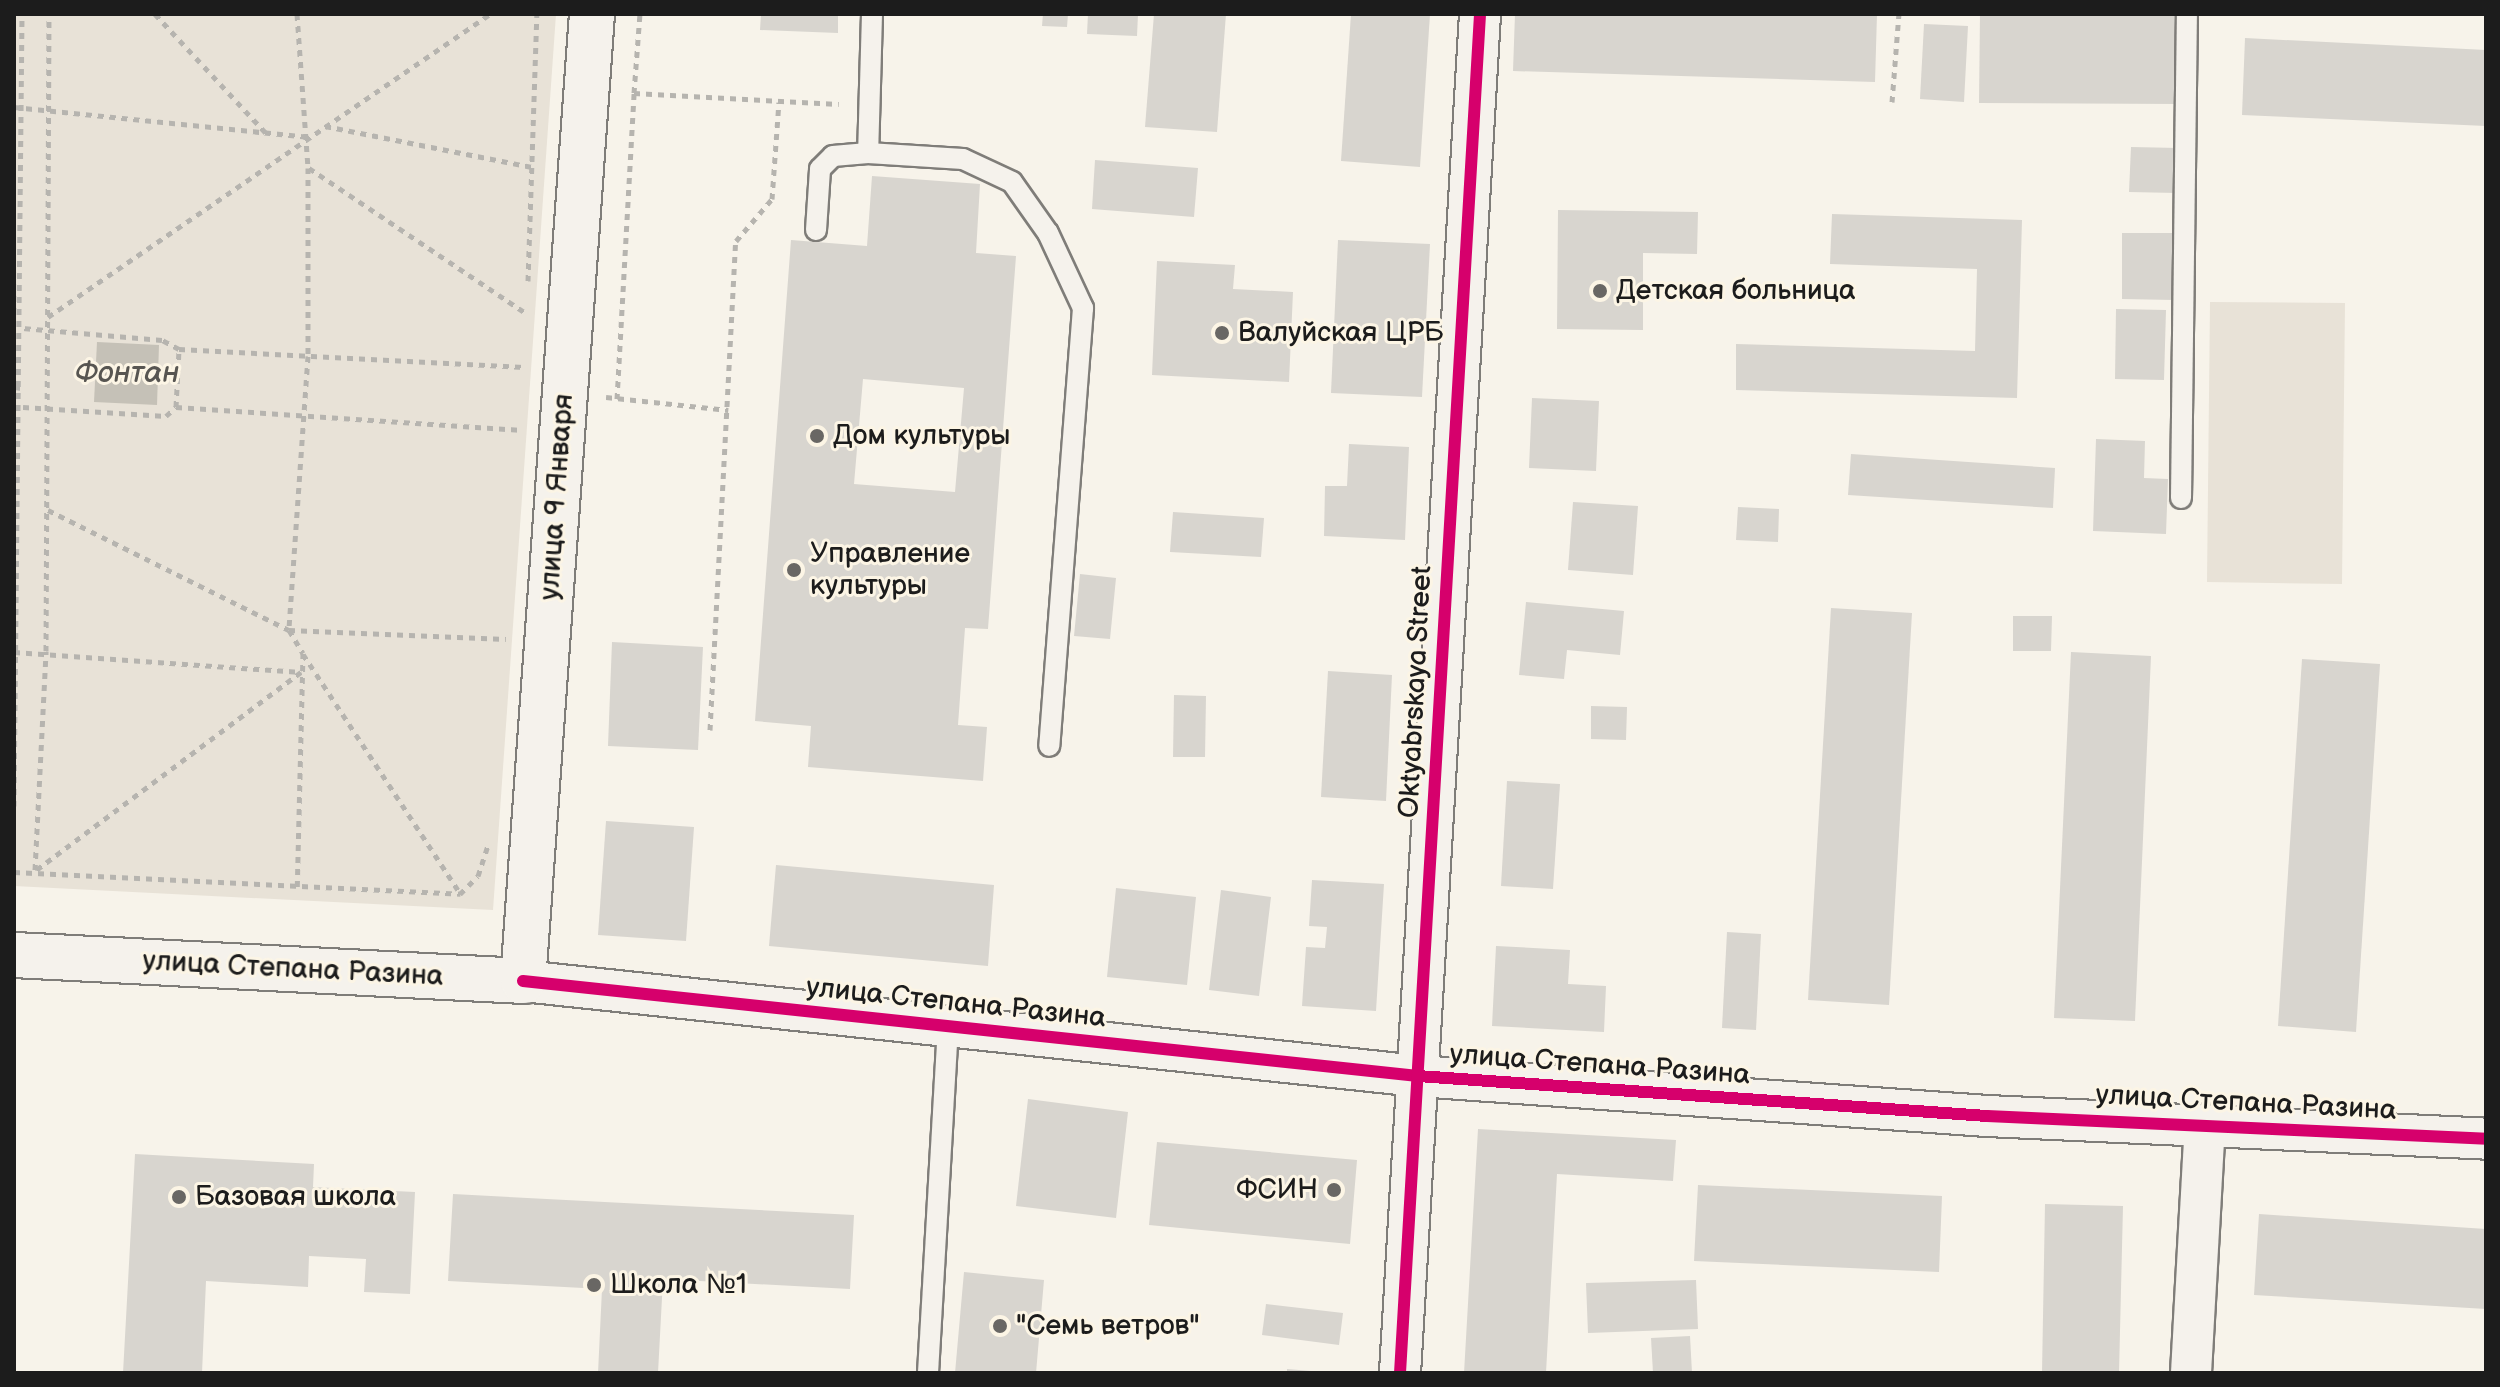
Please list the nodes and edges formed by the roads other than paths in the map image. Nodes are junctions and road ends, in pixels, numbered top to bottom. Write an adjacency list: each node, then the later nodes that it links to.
1 (592, 14): 10 (main road, улица 9 Января)
2 (872, 14): 5 (lane)
3 (1480, 14): 12 (street, Oktyabrskaya Street)
4 (2187, 14): 7 (lane)
5 (868, 153): 6 (lane); 8 (lane)
6 (816, 230)
7 (2181, 498)
8 (1049, 746)
9 (14, 955): 10 (main road, улица Степана Разина)
10 (523, 981): 11 (street, улица Степана Разина)
11 (948, 1027): 12 (street, улица Степана Разина); 15 (lane)
12 (1418, 1076): 13 (street, улица Степана Разина); 16 (street, Oktyabrskaya Street)
13 (2205, 1124): 14 (street, улица Степана Разина); 17 (street)
14 (2486, 1139)
15 (928, 1373)
16 (1400, 1373)
17 (2191, 1373)

